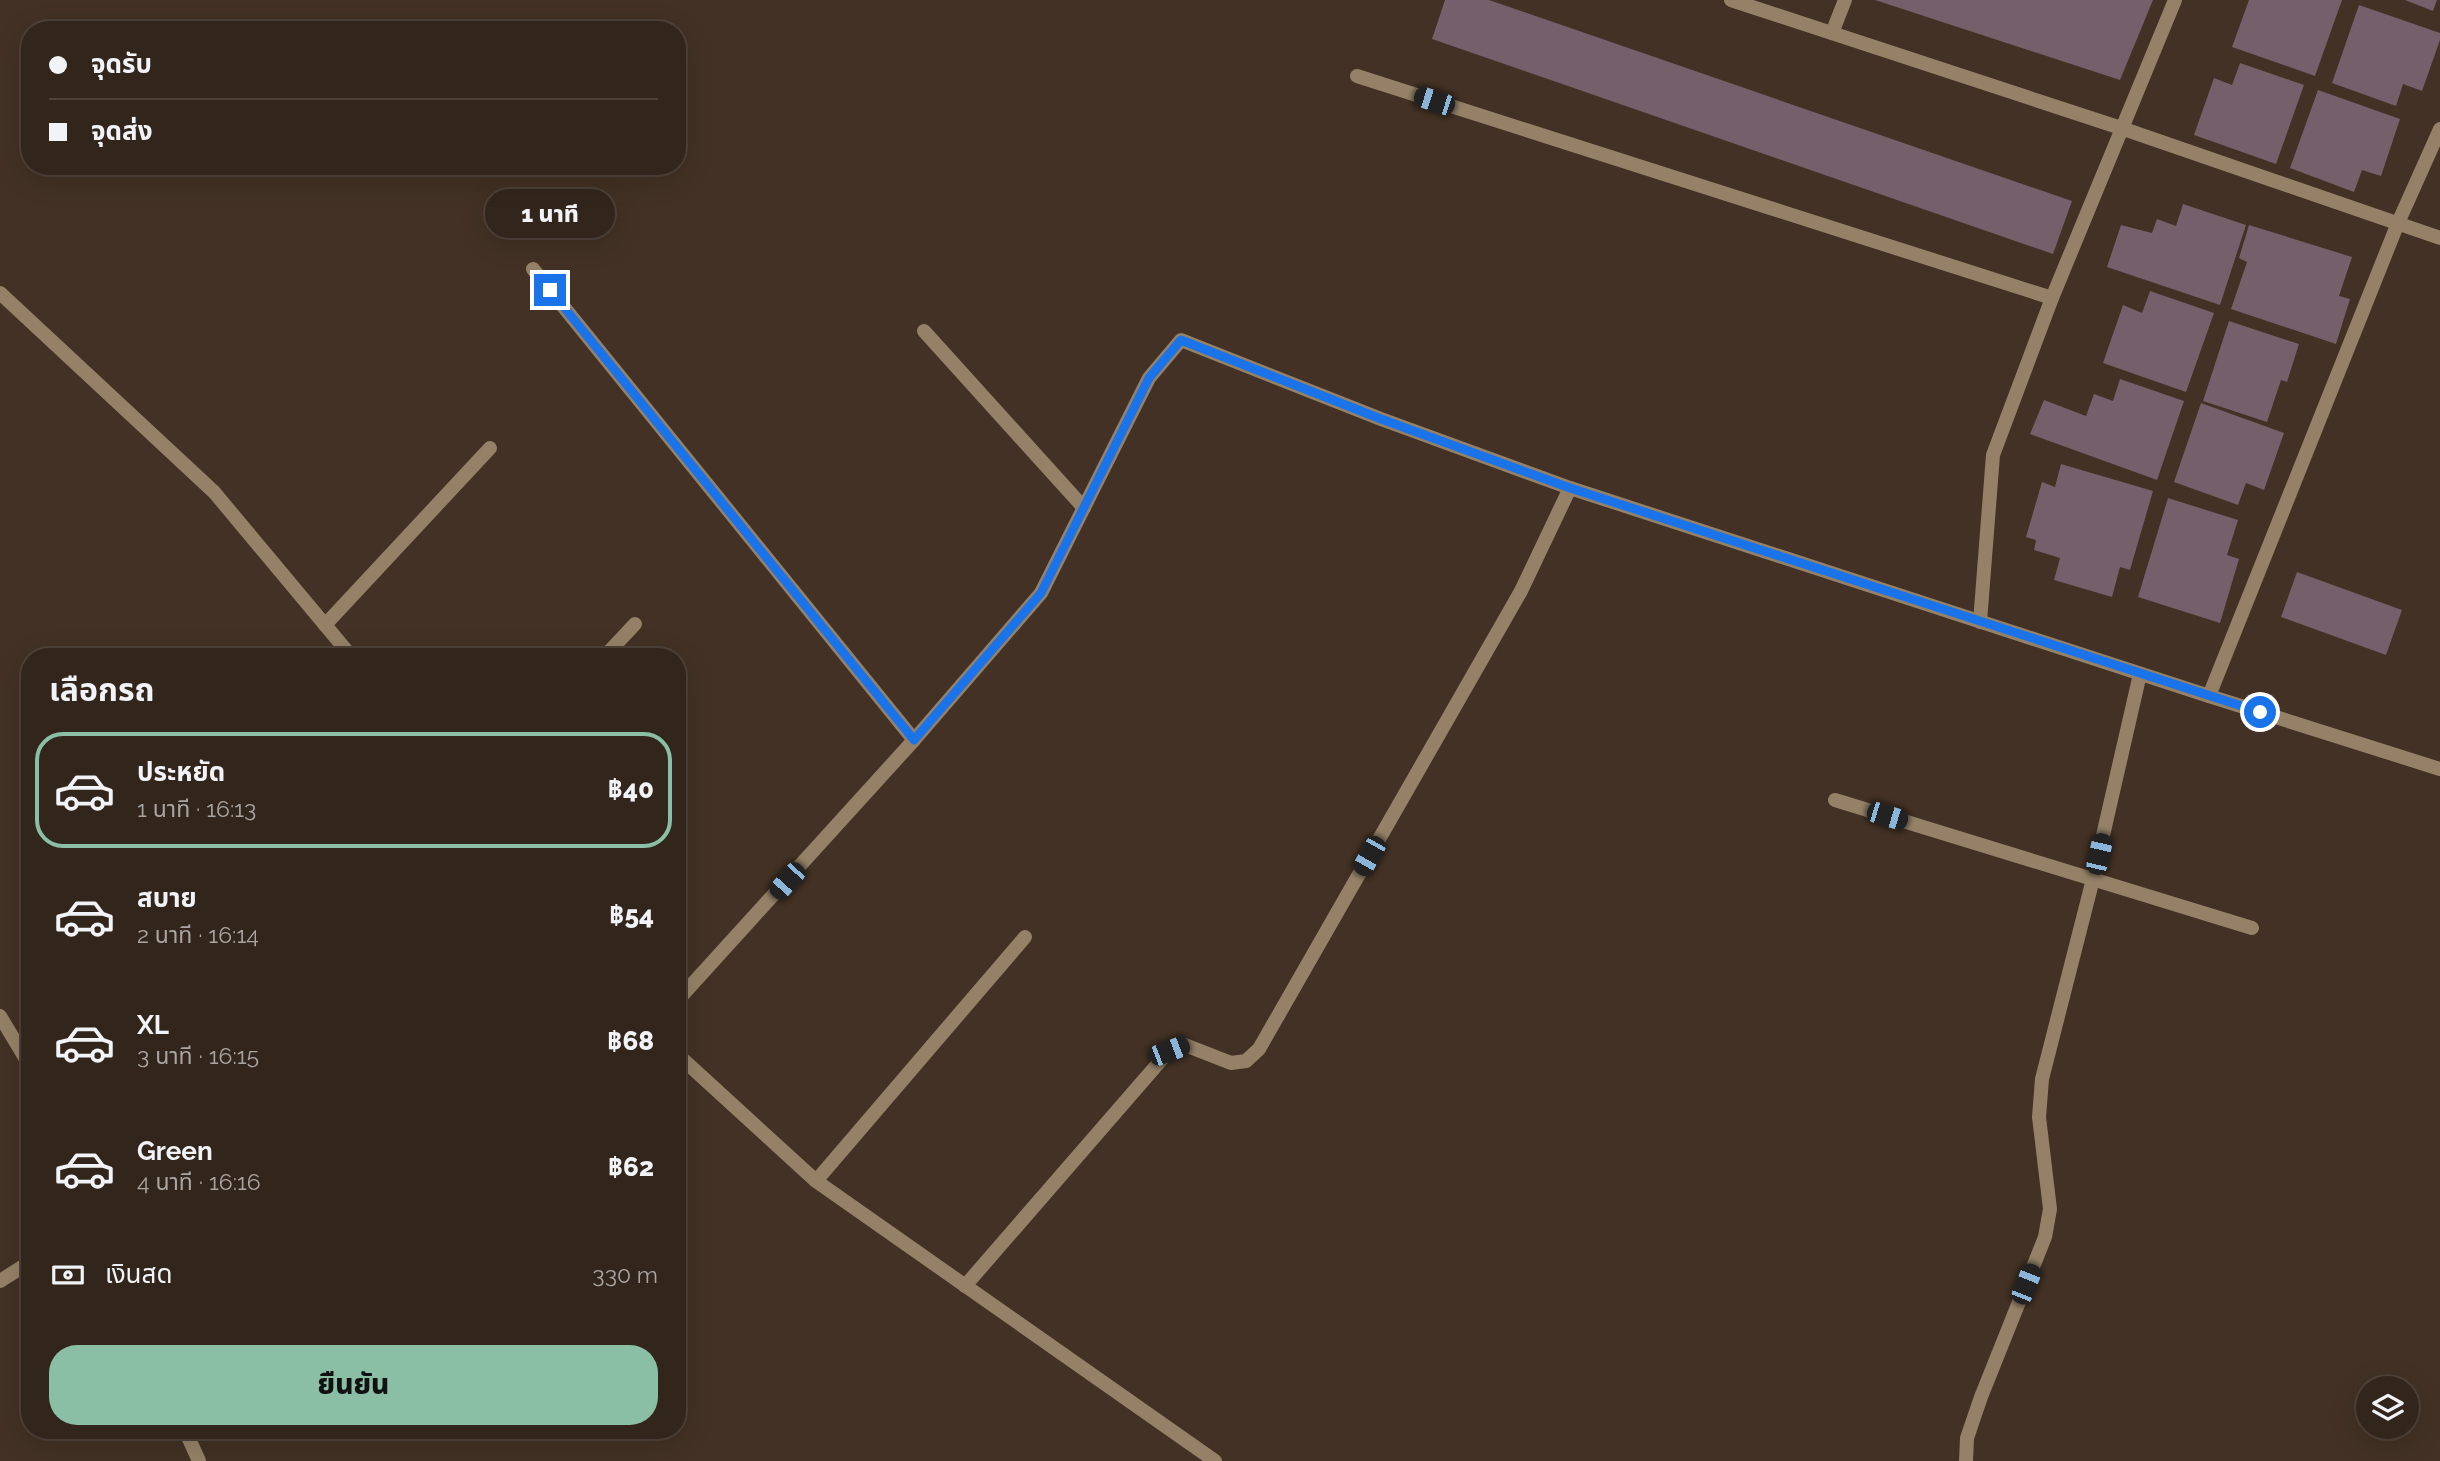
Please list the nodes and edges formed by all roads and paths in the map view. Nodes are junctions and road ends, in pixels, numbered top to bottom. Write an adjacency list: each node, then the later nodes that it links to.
1 (1731, 0): 4 (street)
2 (1845, 0): 4 (street)
3 (2175, 0): 6 (street)
4 (1832, 33): 6 (street)
5 (1357, 76): 12 (street)
6 (2121, 128): 8 (street); 12 (street)
7 (2440, 129): 8 (street)
8 (2398, 223): 9 (street); 23 (street)
9 (2440, 238)
10 (533, 269): 24 (street)
11 (0, 293): 19 (street)
12 (2052, 298): 17 (street)
13 (924, 331): 16 (street)
14 (490, 448): 19 (street)
15 (1570, 488): 16 (street); 17 (street); 37 (street)
16 (1084, 508): 24 (street)
17 (1980, 622): 22 (street)
18 (635, 624): 21 (street)
19 (325, 625): 20 (street)
20 (344, 648)
21 (612, 648)
22 (2140, 674): 23 (street); 27 (street)
23 (2209, 696): 25 (street)
24 (914, 740): 30 (street)
25 (2440, 769)
26 (1835, 800): 27 (street)
27 (2093, 880): 28 (street); 41 (street)
28 (2252, 928)
29 (1025, 937): 34 (street)
30 (686, 991)
31 (0, 1016): 32 (street)
32 (21, 1051)
33 (686, 1062): 34 (street)
34 (816, 1181): 37 (street)
35 (21, 1268): 36 (street)
36 (0, 1281)
37 (965, 1286): 40 (street)
38 (189, 1439): 39 (street)
39 (199, 1461)
40 (1215, 1461)
41 (1966, 1461)

